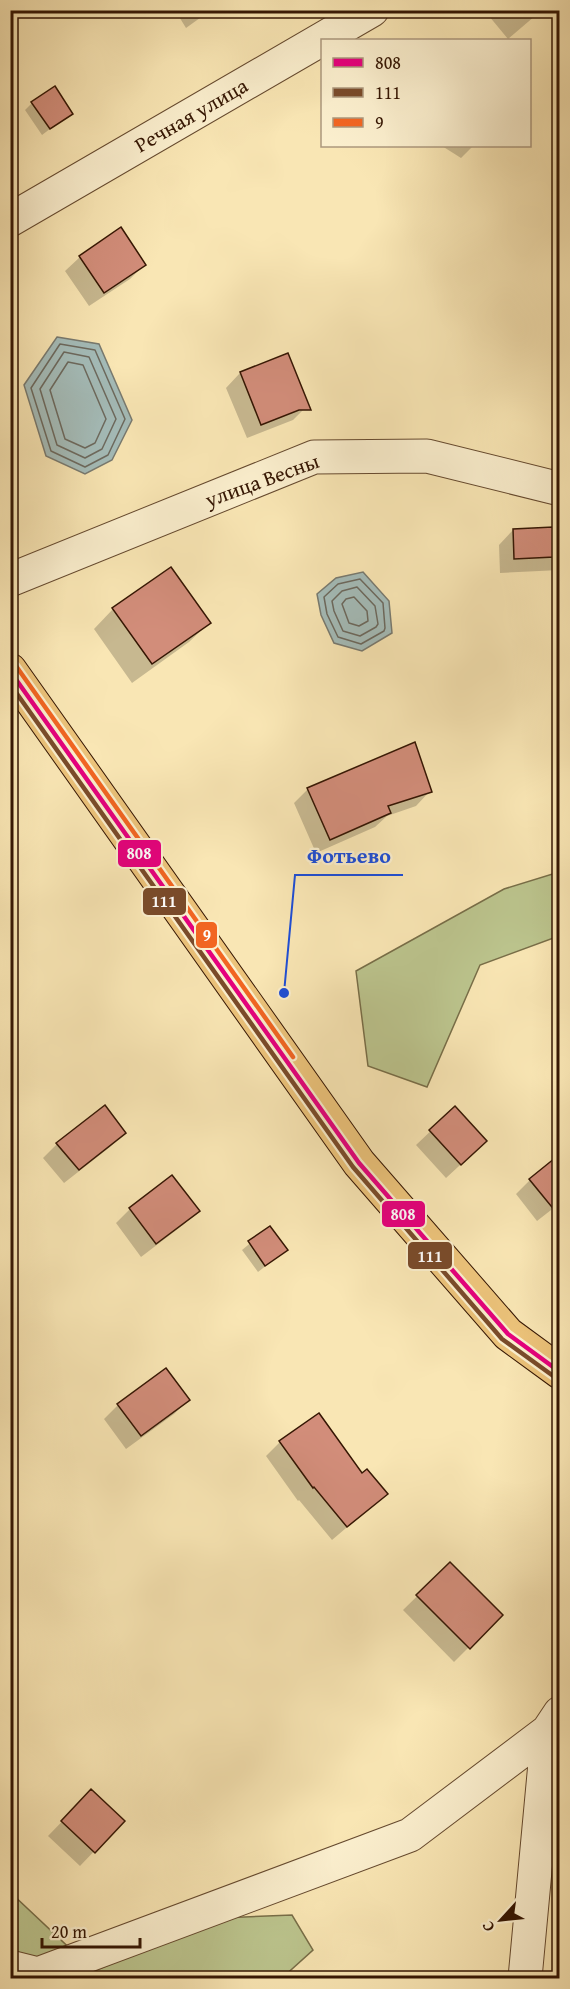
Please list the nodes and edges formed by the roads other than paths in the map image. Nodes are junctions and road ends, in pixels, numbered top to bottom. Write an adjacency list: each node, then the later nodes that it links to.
1 (372, 10): 2 (street, Речная улица)
2 (322, 39)
3 (321, 40): 4 (street, Речная улица)
4 (10, 220)
5 (560, 489): 6 (street, улица Весны)
6 (10, 580)
7 (10, 670): 8 (main road)
8 (560, 1372)
9 (554, 1722): 10 (street); 11 (street)
10 (10, 1967)
11 (525, 1978)

